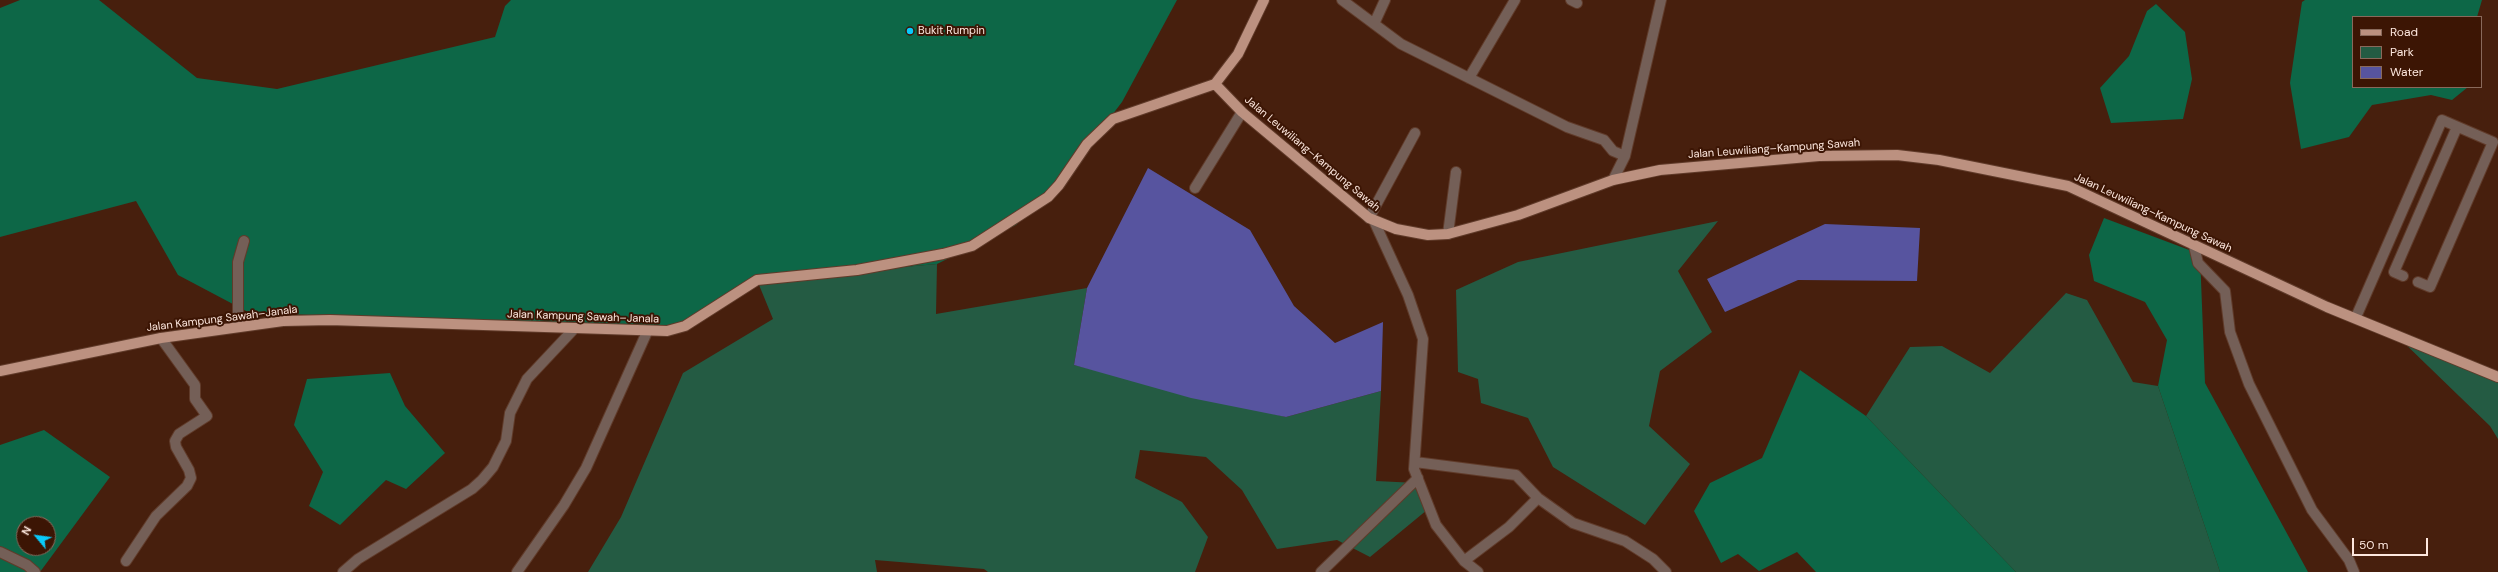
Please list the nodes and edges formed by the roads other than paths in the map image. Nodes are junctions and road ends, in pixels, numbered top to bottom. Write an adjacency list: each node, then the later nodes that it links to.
1 (1264, 0): 8 (main road)
2 (1342, 0): 6 (street)
3 (1385, 0): 6 (street)
4 (1515, 0): 7 (street)
5 (1661, 0): 12 (street)
6 (1374, 24): 7 (street)
7 (1469, 78): 12 (street)
8 (1215, 84): 9 (main road, Jalan Leuwiliang–Kampung Sawah); 25 (main road, Jalan Kampung Sawah–Janala)
9 (1242, 112): 15 (street); 16 (main road, Jalan Leuwiliang–Kampung Sawah)
10 (2457, 127): 20 (street); 21 (street); 22 (street)
11 (1415, 133): 16 (street)
12 (1626, 156): 14 (street)
13 (1456, 172): 17 (street)
14 (1613, 180): 17 (main road, Jalan Leuwiliang–Kampung Sawah); 19 (main road, Jalan Leuwiliang–Kampung Sawah)
15 (1195, 188)
16 (1371, 220): 17 (main road, Jalan Leuwiliang–Kampung Sawah); 29 (street)
17 (1448, 234)
18 (244, 240): 23 (street)
19 (2194, 246): 22 (main road, Jalan Leuwiliang–Kampung Sawah); 41 (street)
20 (2403, 276)
21 (2418, 282)
22 (2356, 317): 28 (main road, Jalan Leuwiliang–Kampung Sawah)
23 (238, 327): 24 (main road, Jalan Kampung Sawah–Janala); 26 (main road, Jalan Kampung Sawah–Janala)
24 (573, 330): 25 (main road, Jalan Kampung Sawah–Janala); 36 (street)
25 (647, 332): 37 (street)
26 (161, 338): 27 (main road, Jalan Kampung Sawah–Janala); 33 (street)
27 (0, 371)
28 (2498, 378)
29 (1416, 462): 30 (street); 31 (street)
30 (1418, 478): 34 (street); 38 (street)
31 (1538, 498): 34 (street); 40 (street)
32 (0, 552): 35 (street)
33 (126, 561)
34 (1464, 561): 39 (street)
35 (35, 572)
36 (342, 572)
37 (517, 572)
38 (1321, 572)
39 (1478, 572)
40 (1666, 572)
41 (2354, 572)

